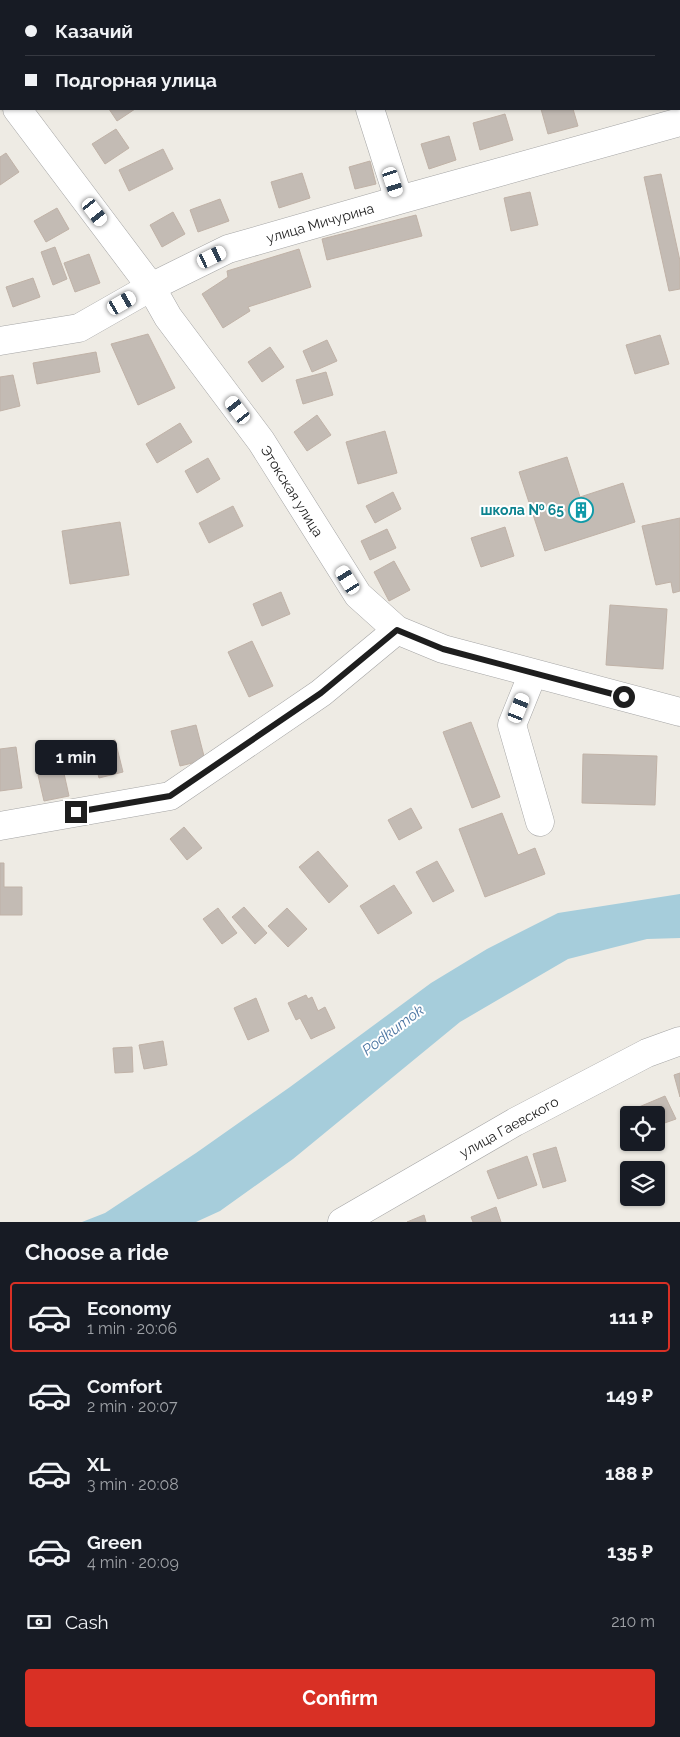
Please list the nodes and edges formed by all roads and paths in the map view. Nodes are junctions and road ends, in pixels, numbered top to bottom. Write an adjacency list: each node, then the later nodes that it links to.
1 (18, 110): 5 (street, Этокская улица)
2 (370, 110): 4 (street)
3 (680, 122): 4 (street, улица Мичурина)
4 (399, 200): 5 (street, улица Мичурина)
5 (151, 286): 6 (street, улица Мичурина); 7 (street, Этокская улица)
6 (0, 342)
7 (397, 630): 8 (street, Этокская улица); 11 (street)
8 (533, 673): 9 (street, Этокская улица); 10 (street)
9 (680, 712)
10 (540, 822)
11 (0, 826)
12 (680, 1041): 13 (street, улица Гаевского)
13 (342, 1222)

